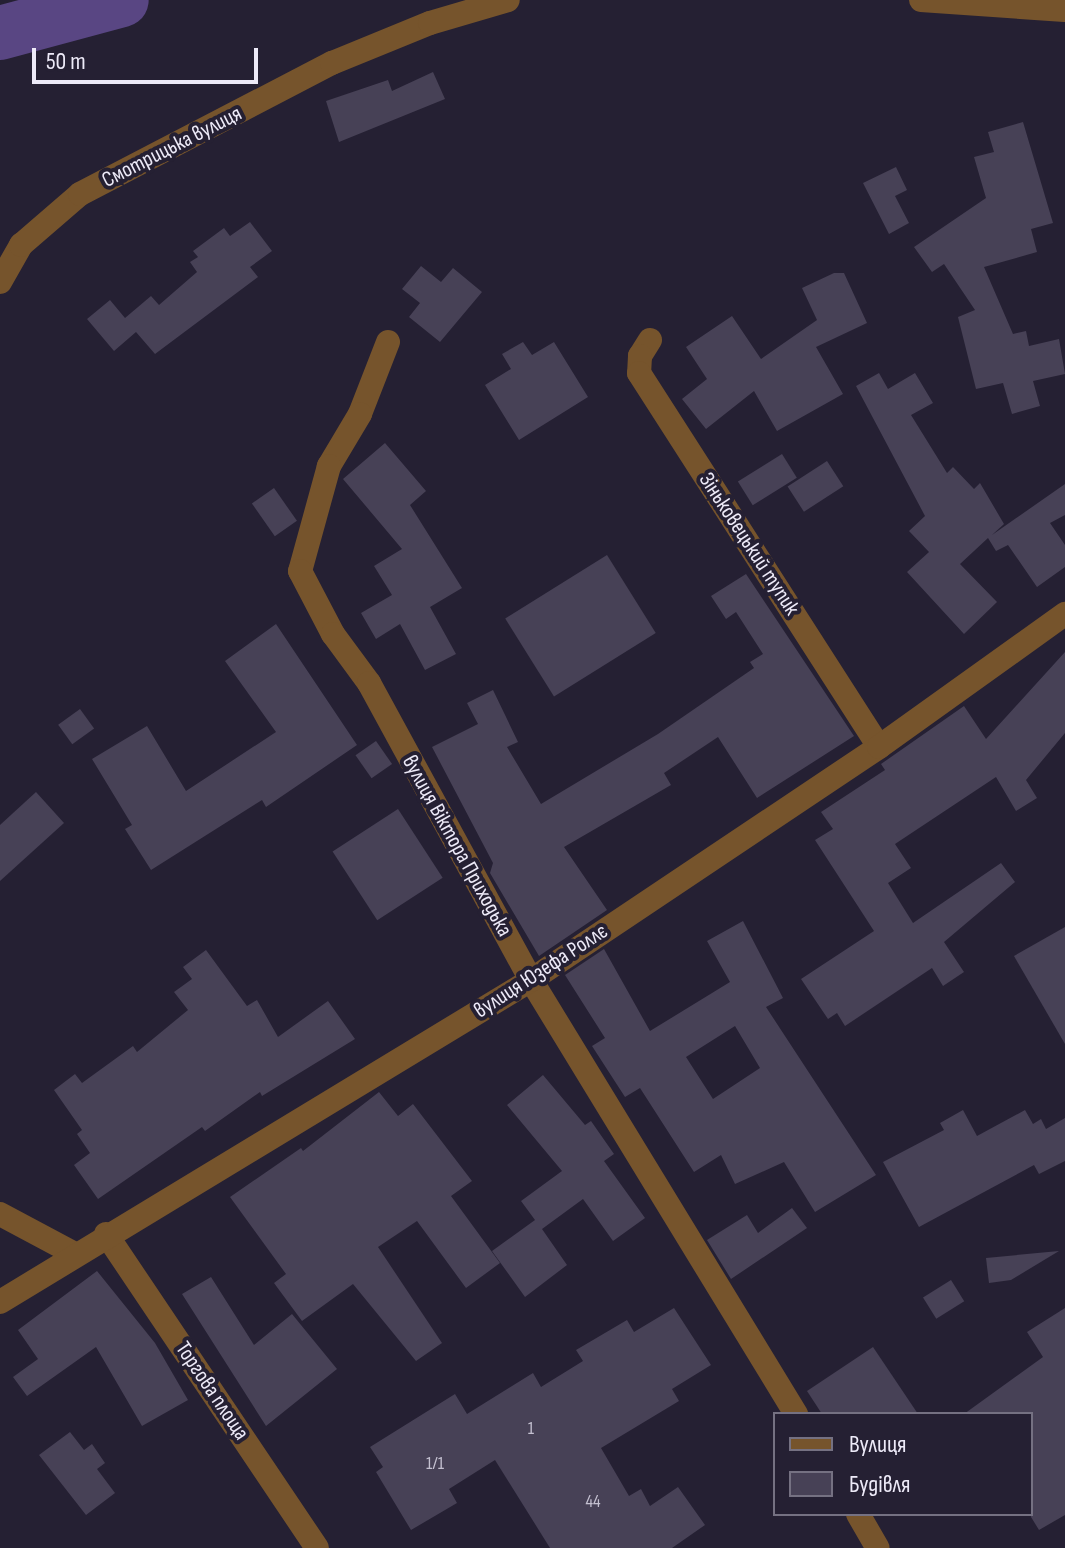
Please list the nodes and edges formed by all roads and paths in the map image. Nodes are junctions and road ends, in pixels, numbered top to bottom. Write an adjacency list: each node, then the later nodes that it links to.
1 (508, 0): 4 (street, Смотрицька вулиця)
2 (921, 0): 3 (street)
3 (1065, 10)
4 (0, 282)
5 (650, 340): 8 (street, Зіньковецький тупик)
6 (388, 342): 9 (street, вулиця Віктора Приходька)
7 (1065, 614): 8 (street, вулиця Юзефа Роллє)
8 (879, 747): 9 (street, вулиця Юзефа Роллє)
9 (531, 980): 11 (street, вулиця Юзефа Роллє); 14 (street, вулиця Віктора Приходька)
10 (0, 1214): 12 (street)
11 (106, 1234): 12 (street, вулиця Юзефа Роллє); 16 (street, Торгова площа)
12 (75, 1254): 13 (street, вулиця Юзефа Роллє)
13 (0, 1302)
14 (795, 1412)
15 (859, 1516): 17 (street)
16 (317, 1548)
17 (878, 1548)

